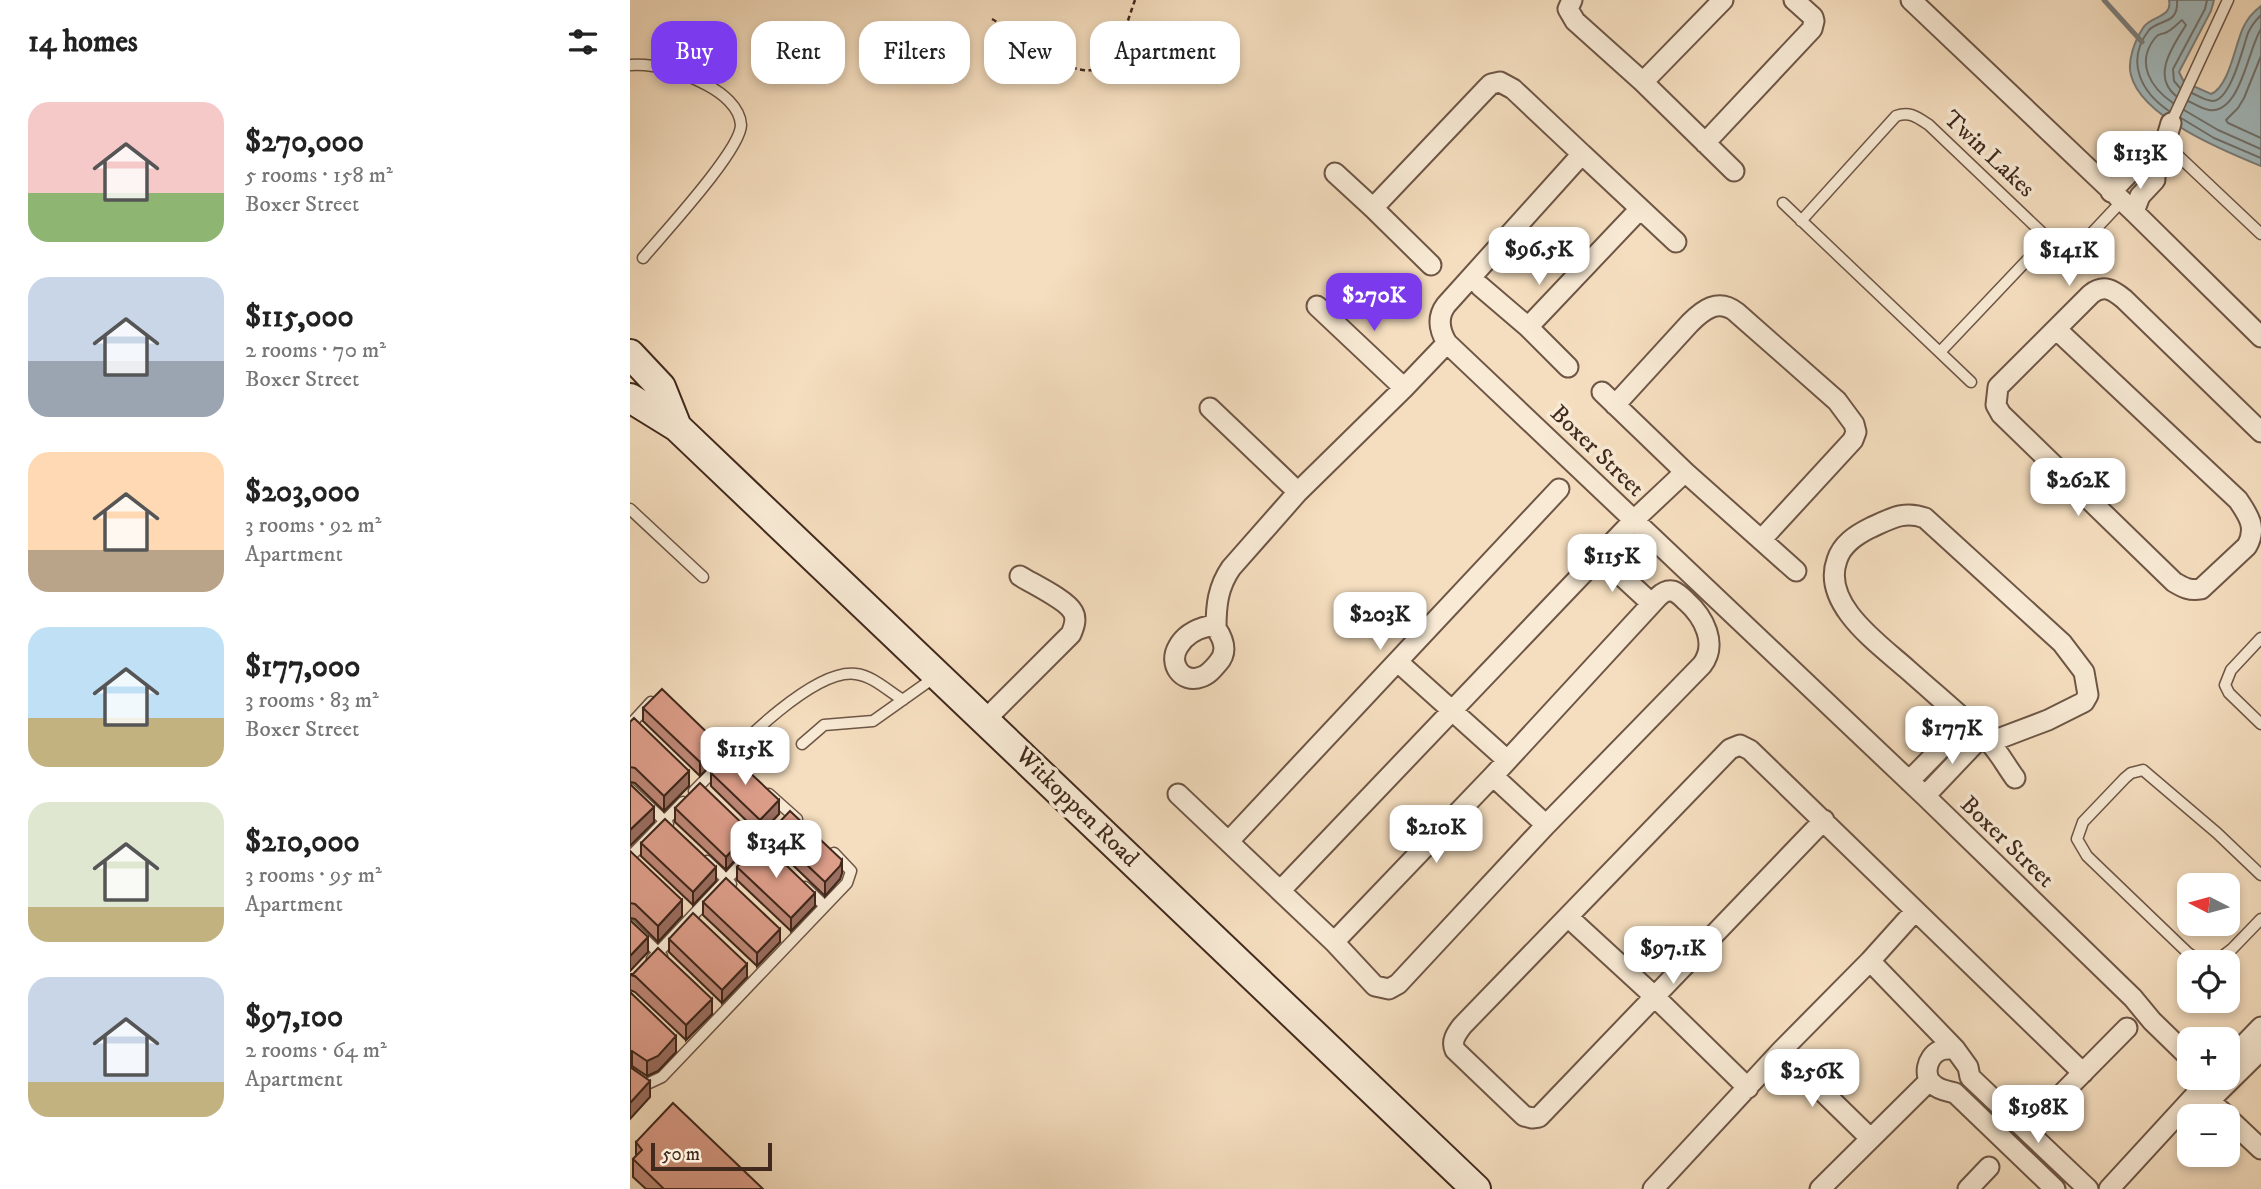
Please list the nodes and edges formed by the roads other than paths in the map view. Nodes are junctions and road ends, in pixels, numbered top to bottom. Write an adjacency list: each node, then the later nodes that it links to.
1 (1572, 0): 7 (street)
2 (1723, 0): 7 (street)
3 (1794, 0): 9 (street)
4 (1911, 0): 16 (street)
5 (2228, 0): 8 (lane)
6 (630, 65): 24 (lane)
7 (1643, 82): 9 (street)
8 (2170, 126): 10 (street); 12 (lane)
9 (1705, 143): 13 (street)
10 (2174, 153): 15 (lane); 21 (lane)
11 (1582, 154): 18 (street); 19 (street); 31 (street)
12 (2139, 163): 16 (street)
13 (1734, 172)
14 (1335, 173): 18 (street)
15 (2155, 180): 16 (street)
16 (2122, 202): 22 (lane, Twin Lakes); 30 (street)
17 (1783, 203): 20 (lane)
18 (1373, 208): 25 (street)
19 (1639, 210): 23 (street); 28 (street)
20 (1801, 221): 22 (lane, Twin Lakes); 32 (lane)
21 (2261, 234)
22 (2048, 238): 32 (lane)
23 (1676, 242)
24 (643, 258)
25 (1431, 265)
26 (1480, 286): 28 (street)
27 (1317, 306): 36 (street)
28 (1528, 327): 34 (street)
29 (2056, 329): 29 (street); 40 (street)
30 (2261, 337)
31 (1447, 343): 36 (street); 45 (street, Boxer Street)
32 (1940, 352): 35 (lane)
33 (630, 354): 39 (main road, Witkoppen Road)
34 (1568, 367)
35 (1971, 382)
36 (1404, 388): 43 (street)
37 (630, 398): 39 (main road, Witkoppen Road)
38 (1210, 408): 43 (street)
39 (677, 426): 55 (main road, Witkoppen Road)
40 (2261, 432)
41 (1685, 472): 45 (street); 46 (street); 46 (street)
42 (1559, 489): 54 (street)
43 (1298, 492): 52 (street)
44 (630, 509): 50 (lane)
45 (1633, 520): 47 (street); 73 (street, Boxer Street)
46 (1761, 540): 48 (street)
47 (1600, 556): 51 (street); 58 (street)
48 (1796, 571)
49 (1020, 576): 59 (street)
50 (703, 578)
51 (1651, 603): 68 (street); 83 (street)
52 (1216, 628)
53 (2261, 638): 62 (lane)
54 (1398, 662): 58 (street); 87 (street)
55 (939, 674): 57 (lane); 59 (main road, Witkoppen Road)
56 (660, 694): 61 (lane)
57 (903, 700): 66 (lane); 67 (lane)
58 (1452, 710): 68 (street); 97 (street)
59 (986, 719): 146 (main road, Witkoppen Road)
60 (1967, 722): 65 (street); 65 (street); 73 (street)
61 (631, 724): 64 (lane)
62 (2261, 724)
63 (702, 730): 67 (lane)
64 (642, 731)
65 (1986, 739): 72 (street); 79 (street)
66 (802, 744)
67 (729, 757): 69 (lane); 75 (lane)
68 (1507, 760): 70 (street)
69 (750, 776)
70 (1493, 776): 83 (street); 108 (street)
71 (690, 777): 75 (lane)
72 (2015, 778)
73 (1909, 781): 79 (street, Boxer Street)
74 (760, 785): 85 (lane)
75 (699, 786): 77 (lane); 82 (lane)
76 (630, 789): 82 (lane)
77 (708, 794)
78 (1178, 794): 87 (street)
79 (1925, 796): 118 (street, Boxer Street)
80 (734, 820): 86 (lane)
81 (1824, 820): 100 (street); 102 (street); 117 (street)
82 (664, 821): 84 (lane); 91 (lane)
83 (1546, 825): 108 (street)
84 (673, 830)
85 (809, 830)
86 (764, 841): 89 (lane); 94 (lane)
87 (1229, 841): 97 (street)
88 (827, 847): 98 (lane)
89 (770, 853)
90 (700, 855): 94 (lane)
91 (630, 856): 92 (lane)
92 (639, 865)
93 (2261, 875): 109 (lane)
94 (727, 880): 96 (lane); 101 (lane)
95 (797, 880): 98 (lane)
96 (736, 889)
97 (1280, 891): 108 (street)
98 (825, 906): 107 (lane)
99 (684, 907): 101 (lane)
100 (1915, 911): 113 (street); 133 (street)
101 (692, 916): 104 (lane); 111 (lane)
102 (1568, 917): 117 (street); 117 (street)
103 (2261, 919): 110 (lane)
104 (702, 924)
105 (630, 925): 111 (lane)
106 (781, 933): 107 (lane)
107 (790, 941): 116 (lane)
108 (1334, 942)
109 (2186, 950)
110 (2231, 950)
111 (658, 952): 112 (lane); 114 (lane)
112 (667, 961)
113 (1870, 961): 126 (street); 130 (street)
114 (649, 962)
115 (747, 967): 116 (lane)
116 (757, 976): 120 (lane)
117 (1654, 996): 135 (street)
118 (2133, 999): 123 (street, Boxer Street); 125 (street, Boxer Street)
119 (712, 1004): 120 (lane)
120 (721, 1013): 129 (lane)
121 (2261, 1027): 127 (street)
122 (2127, 1028): 133 (street)
123 (2177, 1033)
124 (677, 1042): 129 (lane)
125 (2177, 1045)
126 (1955, 1049): 134 (street); 138 (street)
127 (2240, 1049)
128 (2261, 1049): 131 (street)
129 (686, 1051): 132 (lane)
130 (1781, 1051): 135 (street); 141 (street)
131 (2240, 1063)
132 (630, 1073)
133 (2083, 1073): 137 (street)
134 (1929, 1081): 141 (street); 142 (street)
135 (1748, 1088): 147 (street)
136 (2202, 1090): 151 (street)
137 (2042, 1114)
138 (2020, 1125): 142 (street); 150 (street)
139 (2240, 1129): 143 (street)
140 (2177, 1134): 152 (street)
141 (1870, 1138): 145 (street)
142 (2006, 1141): 149 (street)
143 (2261, 1149)
144 (1989, 1167): 148 (street)
145 (1833, 1185)
146 (1476, 1189)
147 (1653, 1189)
148 (1968, 1189)
149 (2055, 1189)
150 (2088, 1189)
151 (2109, 1189)
152 (2124, 1189)

